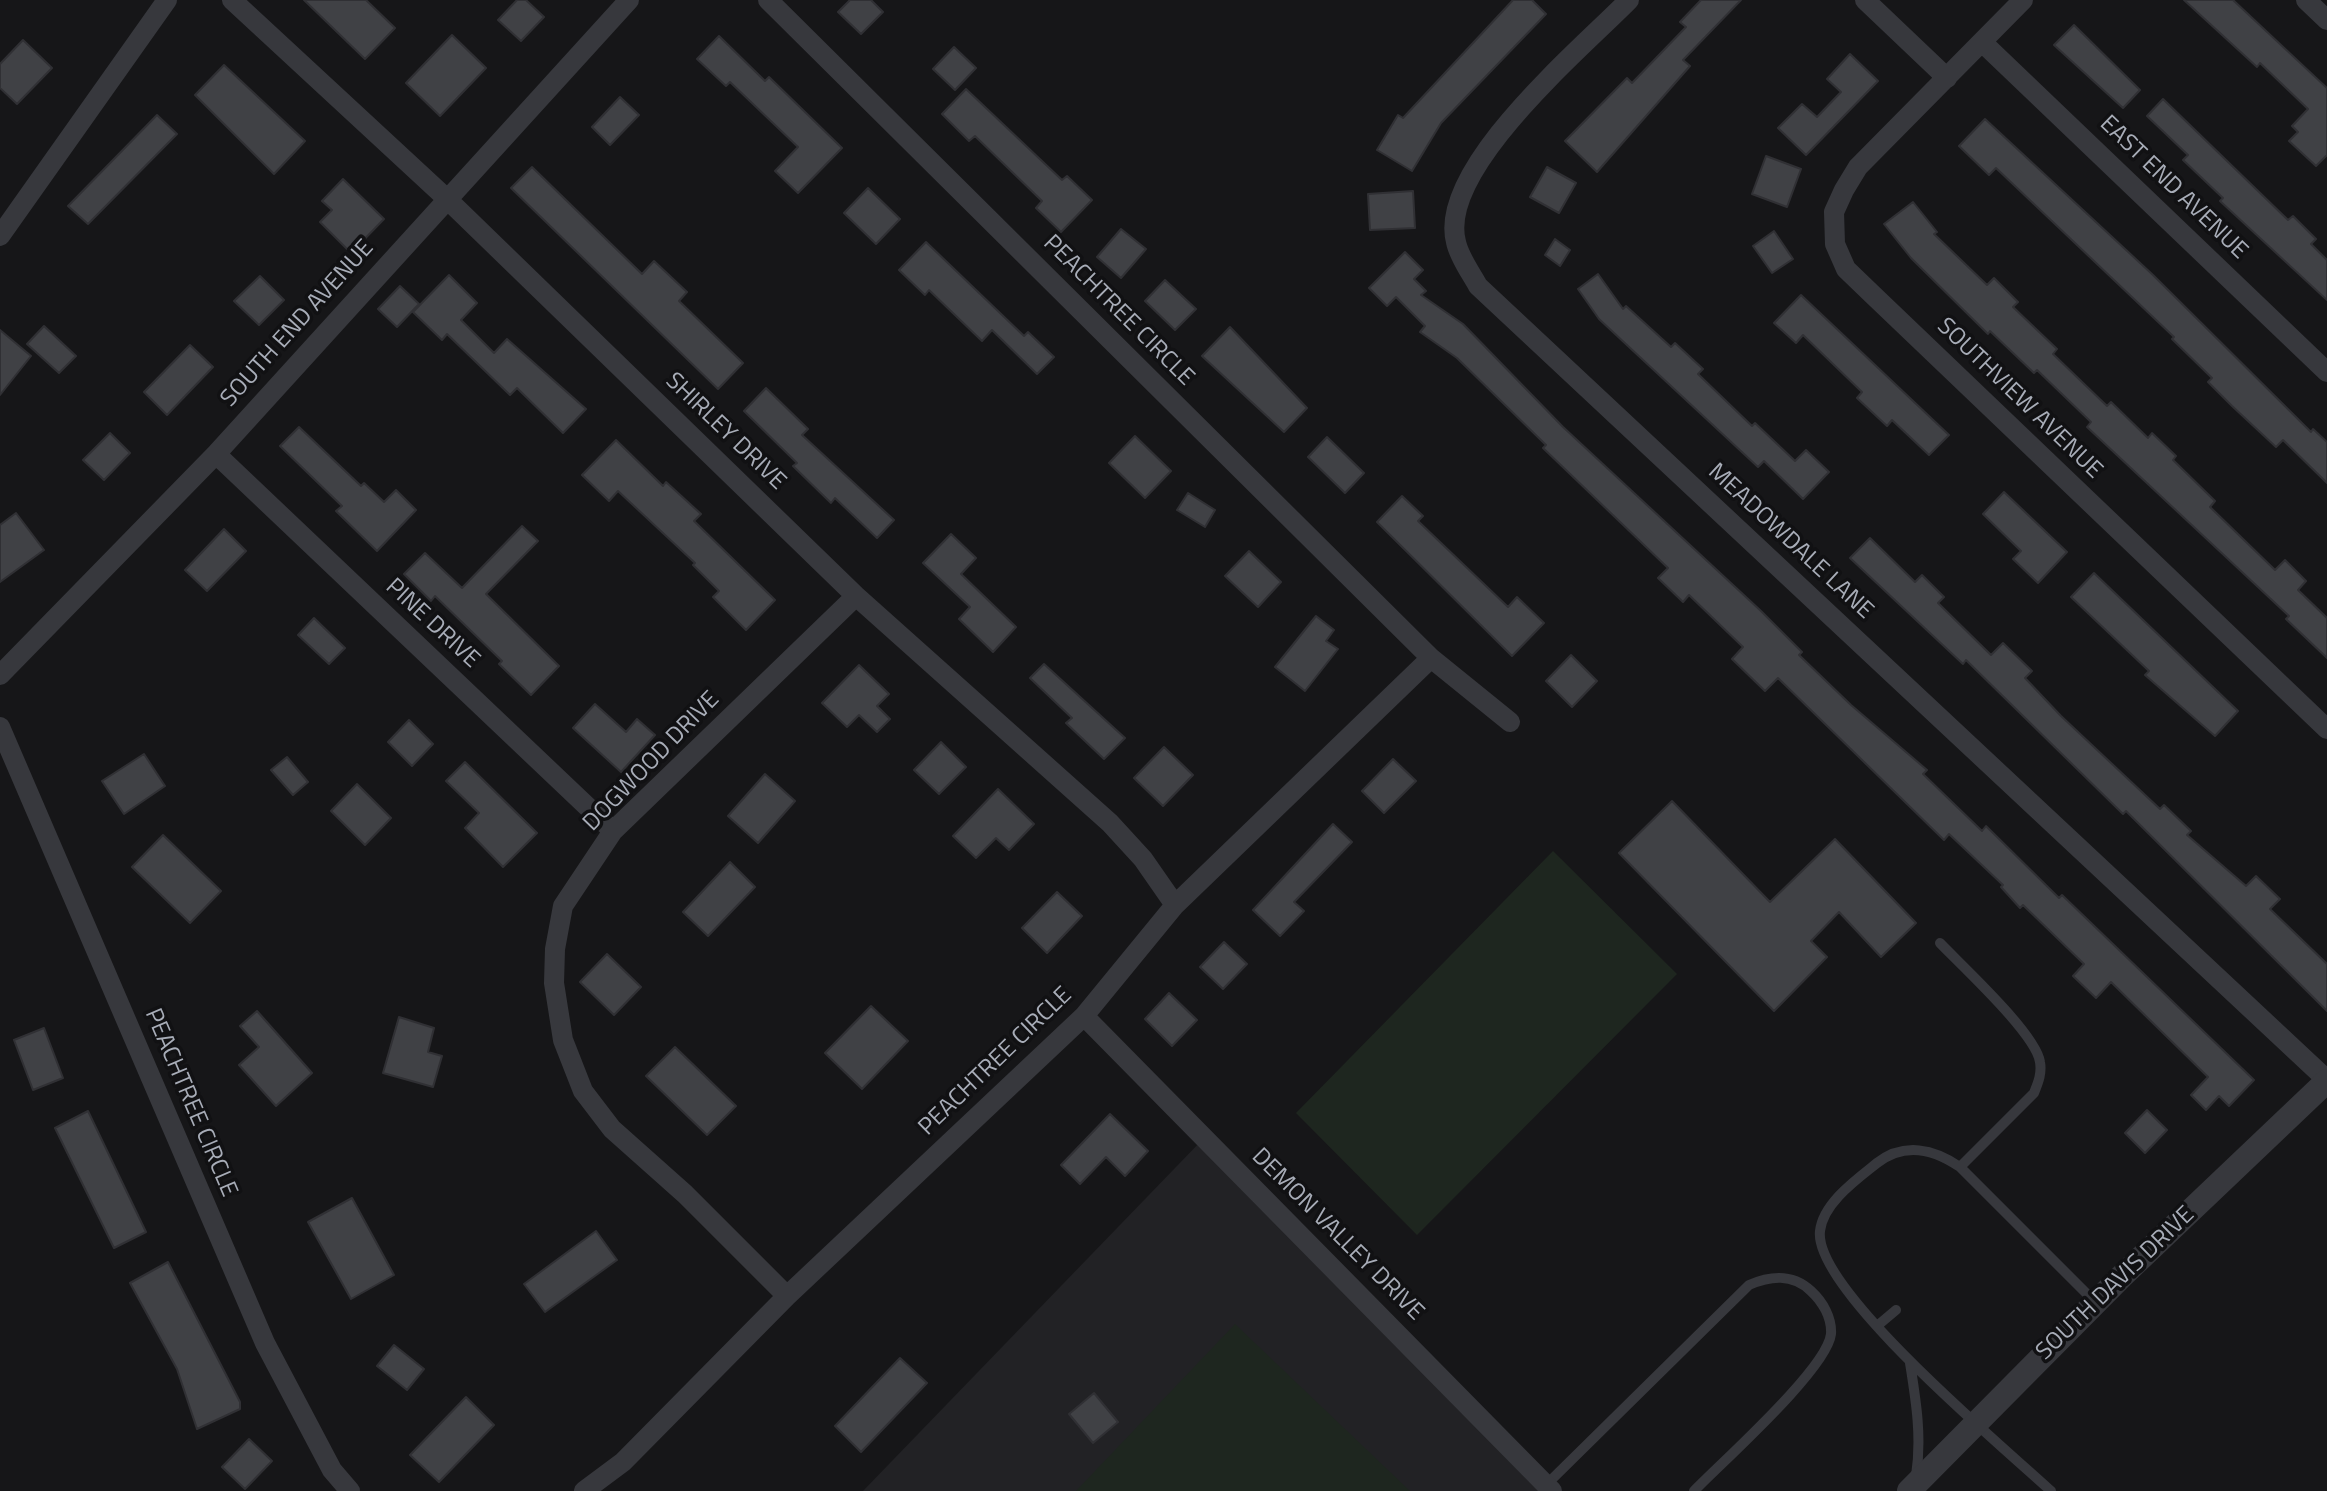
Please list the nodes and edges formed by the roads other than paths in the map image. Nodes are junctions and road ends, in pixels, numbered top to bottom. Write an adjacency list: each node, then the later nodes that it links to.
1 (167, 0): 13 (street)
2 (232, 0): 12 (street, SHIRLEY DRIVE)
3 (629, 0): 12 (street, SOUTH END AVENUE)
4 (768, 0): 17 (street, PEACHTREE CIRCLE)
5 (1629, 0): 26 (street, MEADOWDALE LANE)
6 (1865, 0): 11 (street)
7 (2023, 0): 10 (street, SOUTHVIEW AVENUE)
8 (2306, 0): 9 (street)
9 (2327, 20)
10 (1982, 42): 11 (street, SOUTHVIEW AVENUE); 14 (street, EAST END AVENUE)
11 (1947, 78): 21 (street, SOUTHVIEW AVENUE)
12 (446, 198): 15 (street, SOUTH END AVENUE); 16 (street, SHIRLEY DRIVE)
13 (0, 236)
14 (2327, 372)
15 (216, 454): 18 (street, SOUTH END AVENUE); 22 (street, PINE DRIVE)
16 (856, 596): 22 (street, DOGWOOD DRIVE); 23 (street, SHIRLEY DRIVE)
17 (1431, 658): 19 (street, PEACHTREE CIRCLE); 23 (street, PEACHTREE CIRCLE)
18 (0, 675)
19 (1510, 722)
20 (0, 727): 36 (street, PEACHTREE CIRCLE)
21 (2327, 729)
22 (613, 831): 28 (street, DOGWOOD DRIVE)
23 (1175, 905): 25 (street, PEACHTREE CIRCLE)
24 (1940, 943): 27 (lane)
25 (1084, 1016): 28 (street, PEACHTREE CIRCLE); 34 (street, DEMON VALLEY DRIVE)
26 (2327, 1081): 29 (street, SOUTH DAVIS DRIVE)
27 (1960, 1167): 29 (lane); 31 (lane)
28 (787, 1296): 37 (street, PEACHTREE CIRCLE)
29 (2096, 1302): 33 (street, SOUTH DAVIS DRIVE)
30 (1896, 1310): 31 (lane)
31 (1877, 1326): 32 (lane)
32 (1910, 1363): 33 (lane); 35 (lane)
33 (1977, 1422): 35 (street, SOUTH DAVIS DRIVE); 39 (lane)
34 (1549, 1488): 38 (lane)
35 (1912, 1488)
36 (350, 1491)
37 (584, 1491)
38 (1694, 1491)
39 (2051, 1491)

